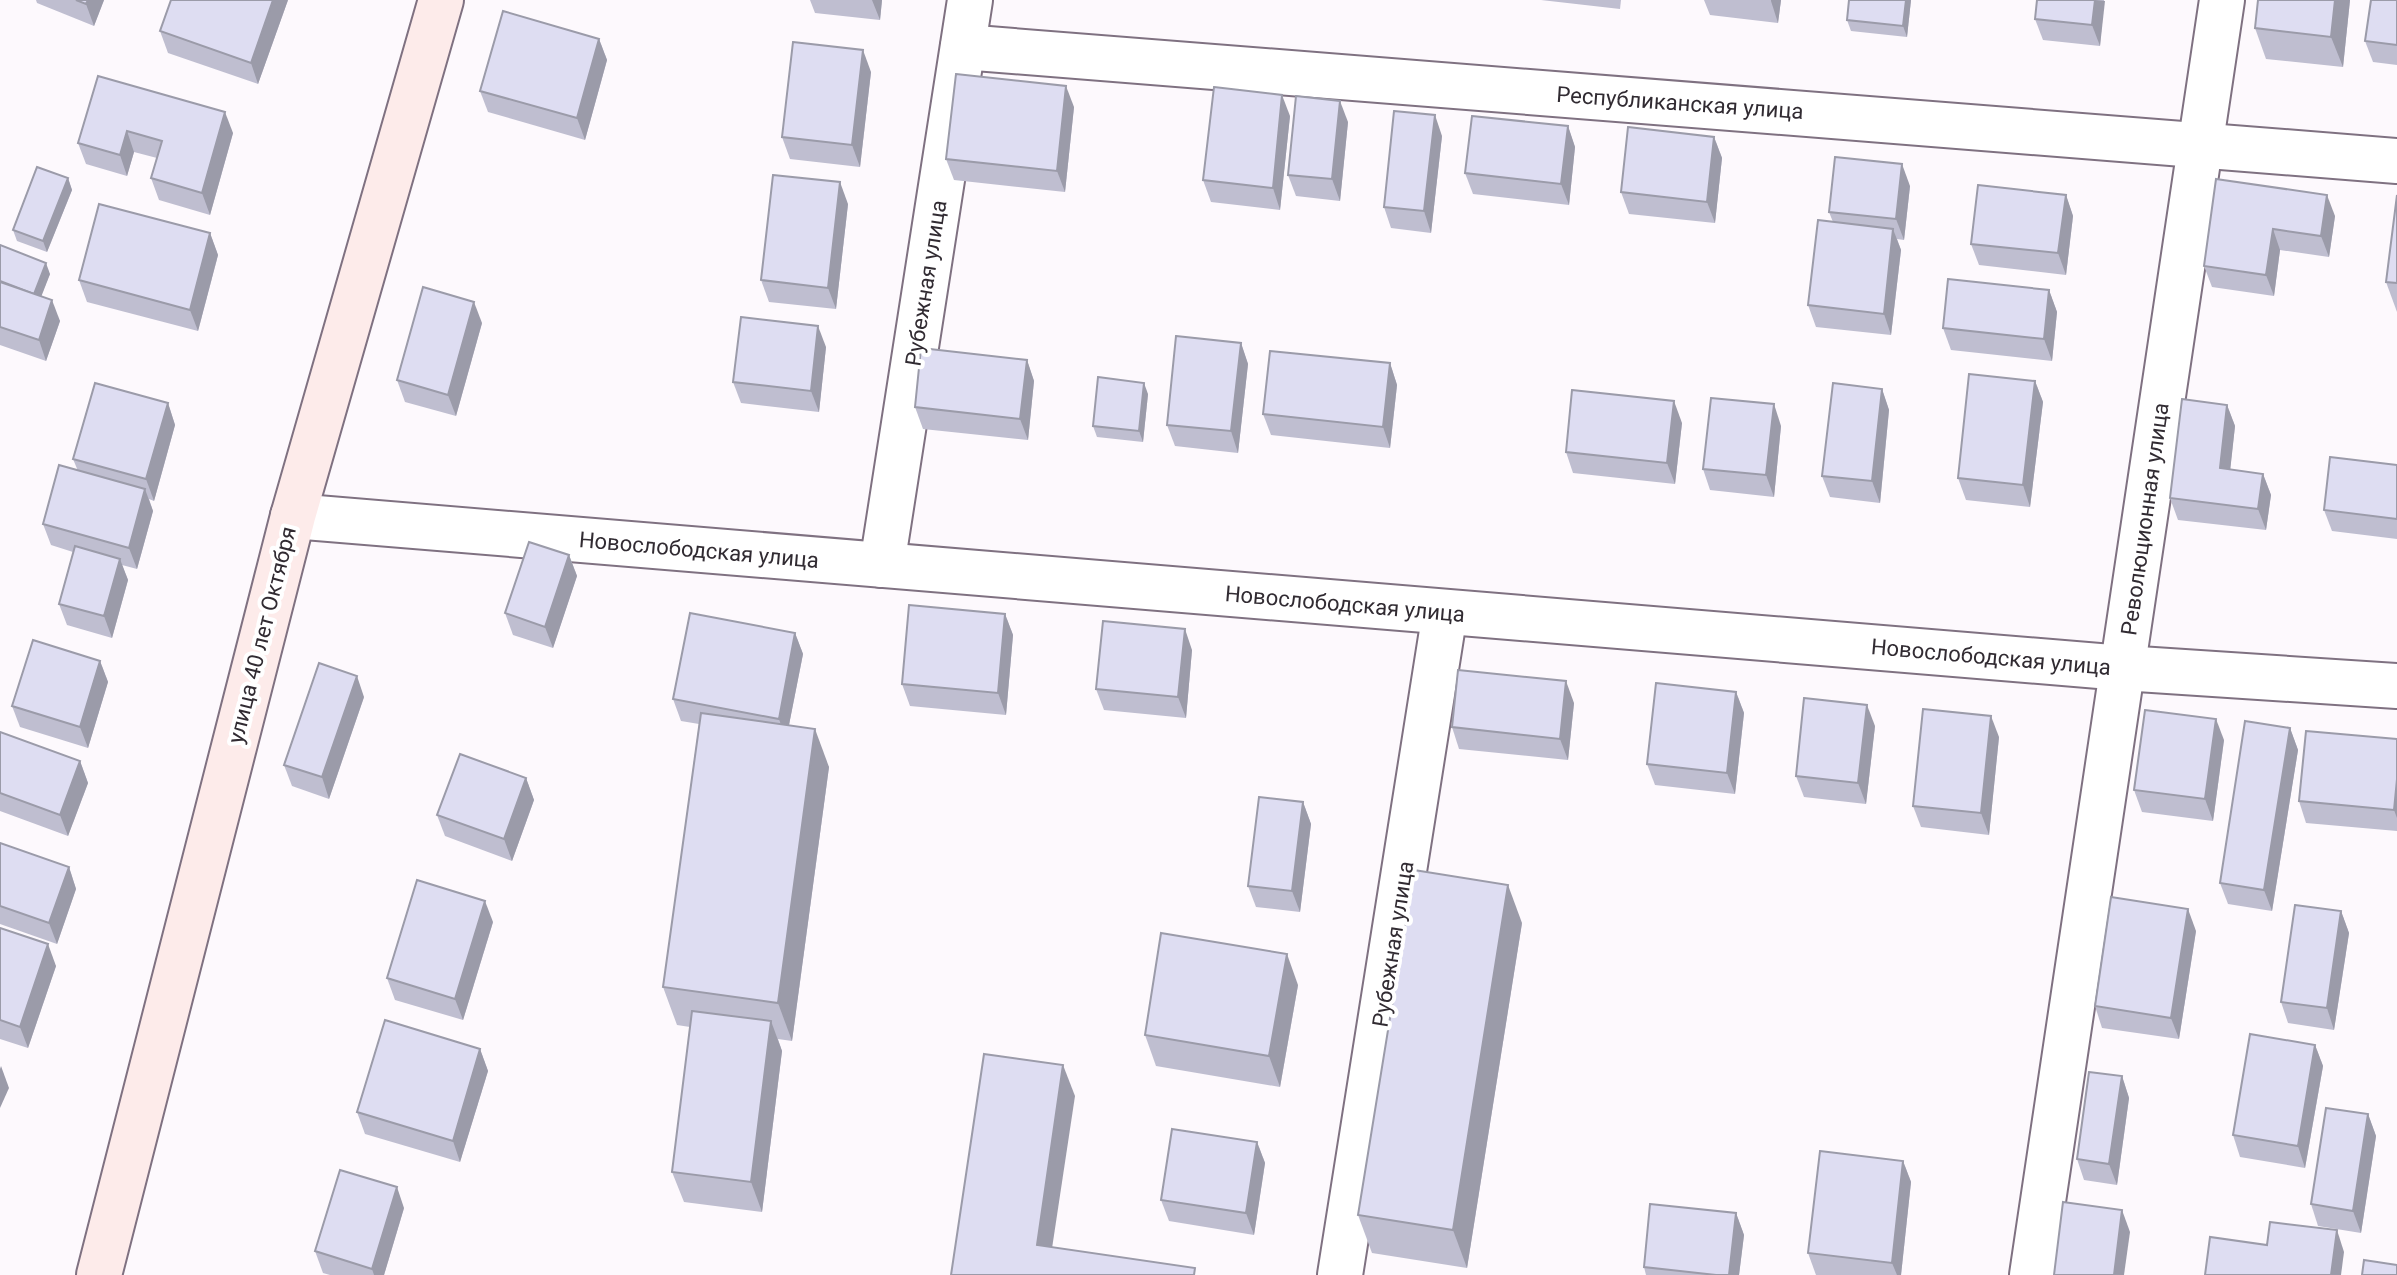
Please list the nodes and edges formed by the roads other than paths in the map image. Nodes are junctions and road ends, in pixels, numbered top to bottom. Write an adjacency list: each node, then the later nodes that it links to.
1 (441, 0): 7 (street, улица 40 лет Октября)
2 (970, 0): 4 (street, Рубежная улица)
3 (2222, 0): 5 (street, Революционная улица)
4 (963, 47): 5 (street, Республиканская улица); 8 (street, Рубежная улица)
5 (2200, 144): 6 (street, Республиканская улица); 10 (street, Революционная улица)
6 (2397, 161)
7 (293, 516): 8 (street, Новослободская улица); 12 (street, улица 40 лет Октября)
8 (882, 565): 9 (street, Новослободская улица)
9 (1445, 612): 10 (street, Новослободская улица); 13 (street, Рубежная улица)
10 (2123, 668): 11 (street, Новослободская улица); 14 (street, Революционная улица)
11 (2397, 686)
12 (99, 1275)
13 (1340, 1275)
14 (2032, 1275)

